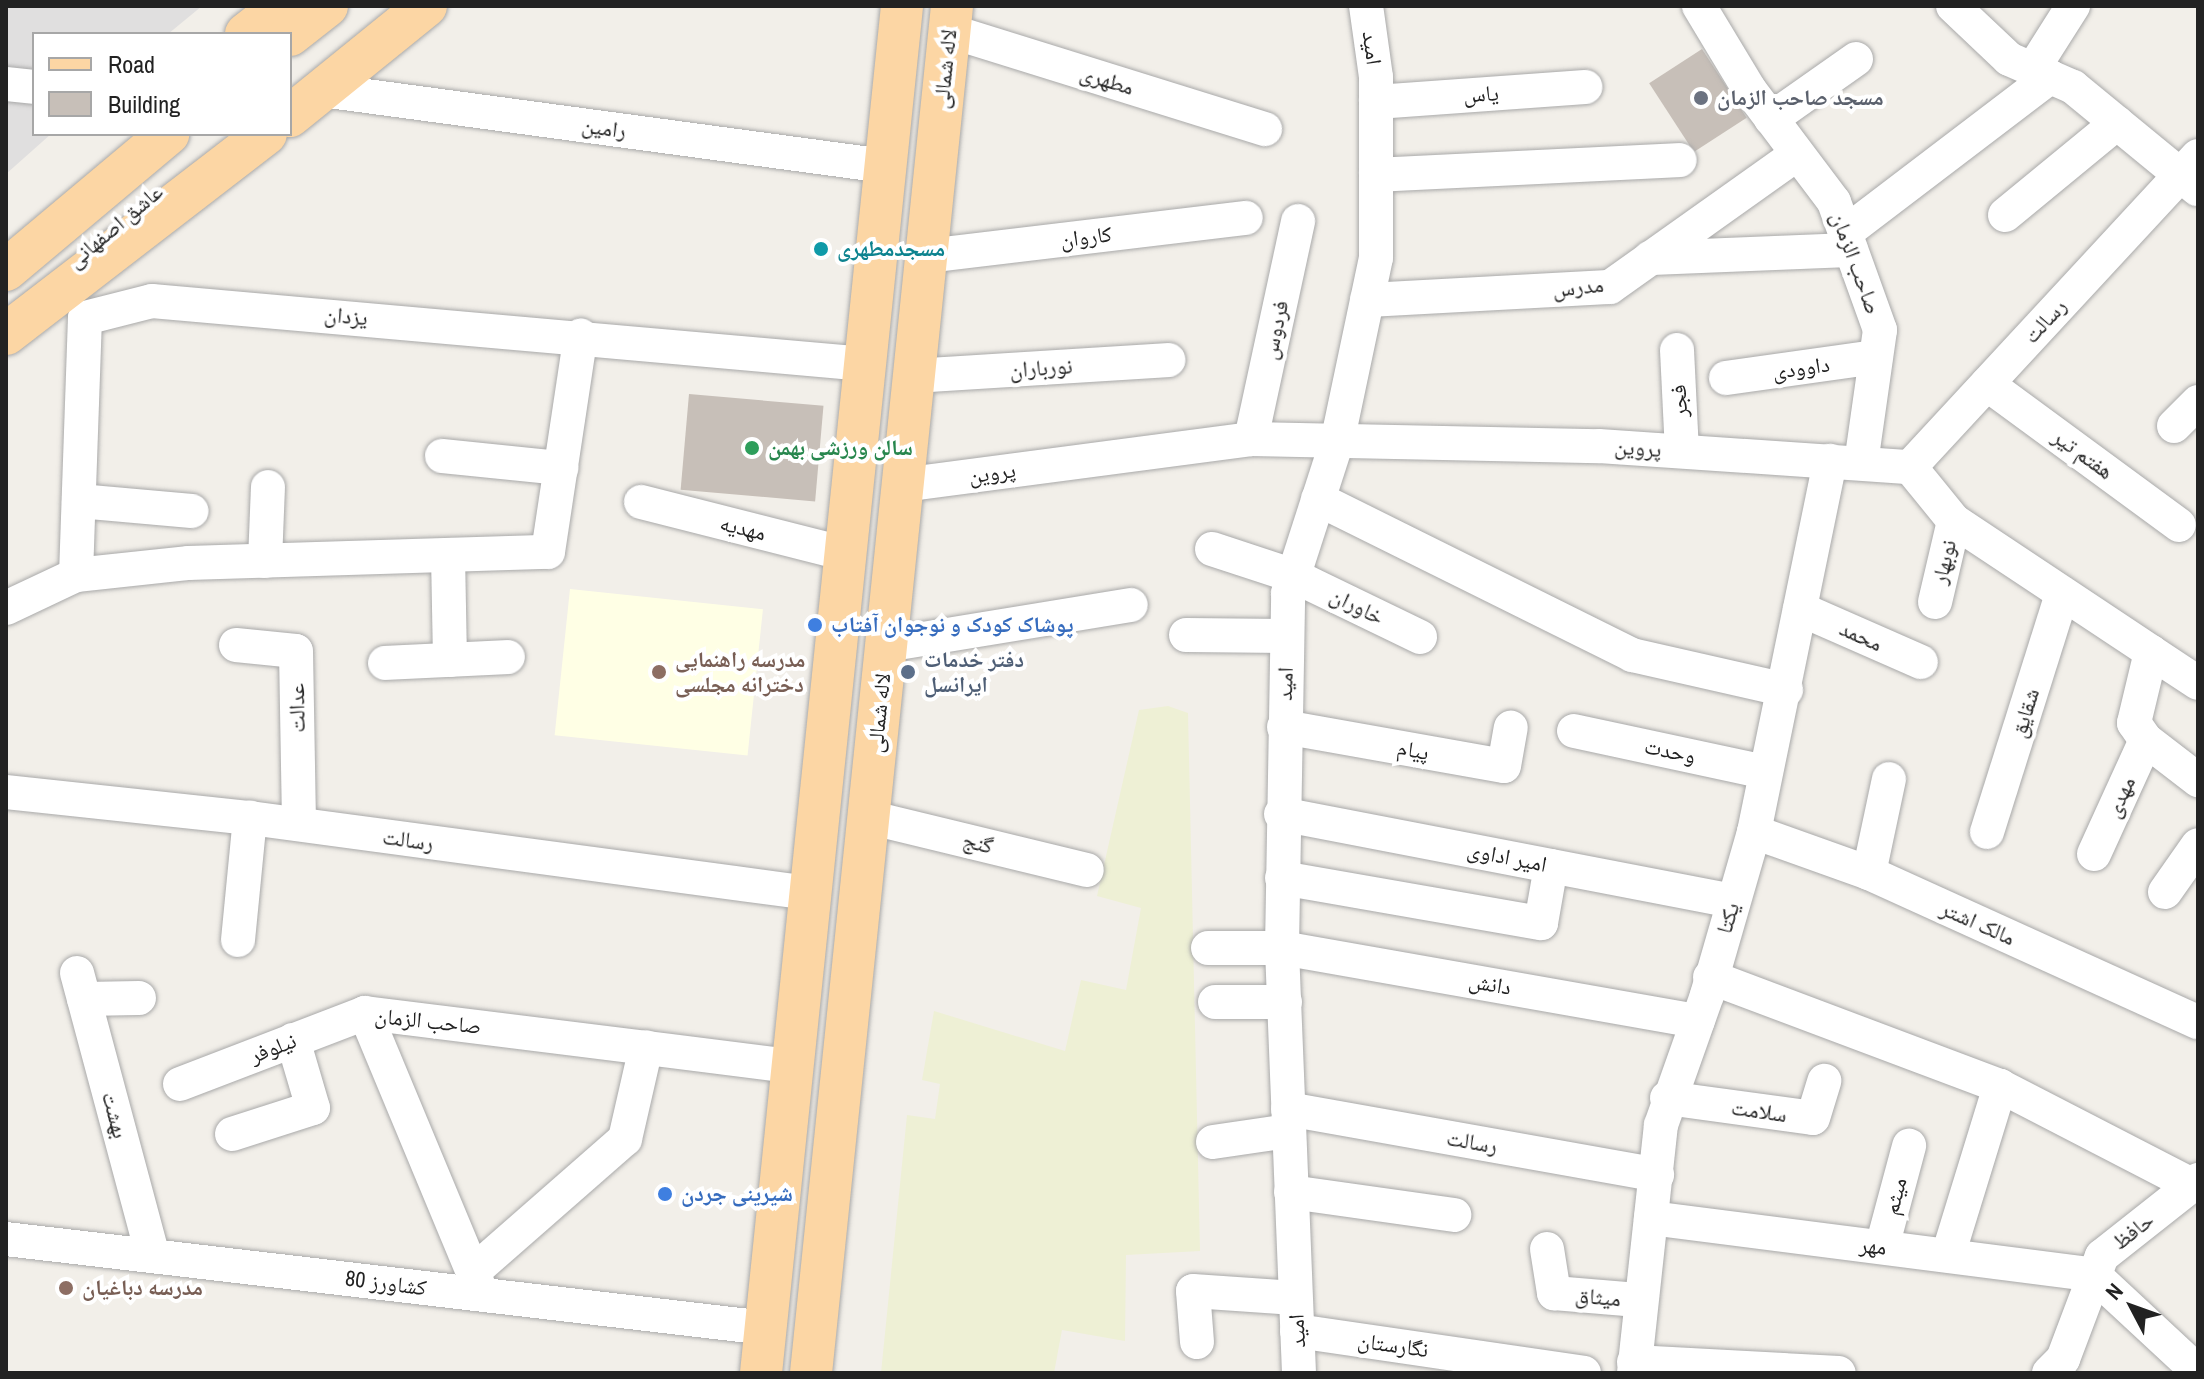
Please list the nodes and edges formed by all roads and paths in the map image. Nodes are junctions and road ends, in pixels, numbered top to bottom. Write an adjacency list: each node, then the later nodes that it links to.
1 (282, 6): 11 (main road)
2 (327, 6): 12 (main road)
3 (384, 6): 16 (main road)
4 (426, 6): 16 (main road)
5 (902, 6): 30 (main road)
6 (1366, 6): 19 (street, امید)
7 (1953, 6): 14 (street, رسالت)
8 (2073, 6): 14 (street)
9 (1712, 11): 21 (street, صاحب الزمان)
10 (951, 18): 23 (street, مطهری); 38 (main road, لاله شمالی)
11 (249, 32)
12 (292, 33)
13 (1856, 59): 21 (street)
14 (2042, 73): 22 (street, رسالت); 36 (street)
15 (6, 84): 17 (street)
16 (306, 86): 20 (main road); 30 (street, رامین)
17 (32, 87)
18 (1585, 87): 19 (street, یاس)
19 (1376, 102): 32 (street, امید)
20 (292, 112)
21 (1771, 119): 28 (street, صاحب الزمان)
22 (2117, 123): 31 (street, رسالت); 33 (street)
23 (1265, 129)
24 (124, 136): 37 (main road)
25 (166, 136): 40 (main road, عاشق اصفهانی)
26 (224, 136): 42 (main road, عاشق اصفهانی)
27 (263, 136): 43 (main road)
28 (1797, 154): 36 (street, صاحب الزمان); 39 (street, مدرس)
29 (1680, 160): 32 (street)
30 (885, 166): 48 (main road)
31 (2194, 170): 51 (street, رسالت)
32 (1376, 175): 41 (street, امید)
33 (2005, 215)
34 (1246, 218): 38 (street, کاروان)
35 (1298, 221): 55 (street, فردوس)
36 (1848, 242): 39 (street); 46 (street, صاحب الزمان)
37 (6, 245)
38 (926, 256): 49 (main road, لاله شمالی)
39 (1650, 258): 41 (street, مدرس)
40 (6, 270)
41 (1367, 300): 54 (street, امید)
42 (6, 319)
43 (6, 334)
44 (581, 335): 48 (street, یزدان); 60 (street); 64 (street, یزدان)
45 (1677, 350): 56 (street, فجر)
46 (1876, 357): 50 (street, داوودی); 58 (street, صاحب الزمان)
47 (1168, 360): 49 (street, نورباران)
48 (865, 364): 70 (main road)
49 (914, 376): 61 (main road, لاله شمالی)
50 (1726, 378)
51 (1987, 384): 59 (street, رسالت); 68 (street, هفتم تیر)
52 (2198, 402): 53 (street)
53 (2174, 426)
54 (1338, 438): 55 (street, پروین); 56 (street, پروین); 63 (street, امید)
55 (1251, 439): 61 (street, پروین)
56 (1682, 451): 58 (street, پروین)
57 (442, 456): 60 (street)
58 (1845, 462): 59 (street, پروین); 79 (street, یکتا)
59 (1910, 467): 67 (street)
60 (561, 468): 71 (street)
61 (903, 485): 84 (main road, لاله شمالی)
62 (268, 487): 72 (street)
63 (1318, 499): 74 (street, امید); 91 (street)
64 (79, 501): 66 (street); 73 (street, یزدان)
65 (641, 502): 70 (street, مهدیه)
66 (192, 511)
67 (1954, 521): 75 (street); 76 (street, نوبهار)
68 (2179, 525)
69 (1212, 549): 74 (street, خاوران)
70 (846, 554): 92 (main road)
71 (448, 555): 72 (street); 87 (street)
72 (265, 561): 73 (street)
73 (76, 575): 78 (street)
74 (1294, 576): 81 (street, امید); 82 (street, خاوران)
75 (2062, 594): 85 (street); 107 (street, شقایق)
76 (1935, 602)
77 (1131, 605): 84 (street)
78 (6, 608)
79 (1800, 609): 88 (street, محمد); 91 (street, یکتا)
80 (1186, 635): 81 (street)
81 (1286, 636): 94 (street, امید)
82 (1420, 637)
83 (236, 645): 105 (street, عدالت)
84 (886, 645): 93 (main road, لاله شمالی)
85 (2151, 652): 90 (street); 97 (street)
86 (508, 657): 87 (street)
87 (450, 660): 89 (street)
88 (1921, 662)
89 (385, 663)
90 (2198, 683)
91 (1786, 690): 98 (street, یکتا)
92 (831, 695): 93 (main road); 115 (main road)
93 (880, 701): 103 (main road, لاله شمالی)
94 (1284, 727): 95 (street, پیام); 102 (street, امید)
95 (1511, 728)
96 (1574, 731): 98 (street, وحدت)
97 (2146, 740): 100 (street); 109 (street, مهدی)
98 (1766, 772): 106 (street, یکتا)
99 (1889, 779): 112 (street)
100 (2198, 780)
101 (6, 792): 104 (street, رسالت)
102 (1281, 814): 110 (street, امیر اداوی); 113 (street, امید)
103 (868, 817): 111 (street, گنج); 157 (main road, لاله شمالی)
104 (250, 818): 105 (street, رسالت); 117 (street)
105 (299, 824): 115 (street, رسالت)
106 (1754, 832): 112 (street, مالک اشتر); 116 (street, یکتا)
107 (1987, 832)
108 (2198, 845): 114 (street)
109 (2094, 854)
110 (1551, 866): 113 (street); 116 (street, امیر اداوی)
111 (1087, 870)
112 (1869, 873): 126 (street, مالک اشتر)
113 (1282, 878): 119 (street, امید)
114 (2165, 892)
115 (809, 893): 129 (main road)
116 (1733, 901): 120 (street, یکتا)
117 (238, 940)
118 (1208, 948): 119 (street, دانش)
119 (1282, 948): 123 (street, امید); 125 (street, دانش)
120 (1710, 977): 125 (street, یکتا); 132 (street)
121 (139, 998): 147 (street, بهشت)
122 (1215, 1002): 123 (street)
123 (1285, 1002): 134 (street, امید)
124 (365, 1013): 127 (street, نیلوفر); 128 (street, صاحب الزمان); 149 (street, صاحب الزمان)
125 (1698, 1021): 133 (street, یکتا)
126 (2198, 1022)
127 (293, 1040): 131 (street, نیلوفر); 135 (street)
128 (646, 1047): 129 (street, صاحب الزمان); 149 (street)
129 (791, 1066): 152 (main road)
130 (1824, 1081): 133 (street, سلامت)
131 (180, 1084)
132 (2000, 1086): 139 (street); 146 (street)
133 (1667, 1098): 138 (street, یکتا)
134 (1288, 1120): 136 (street, رسالت); 138 (street, رسالت); 140 (street, امید)
135 (232, 1134)
136 (1213, 1142)
137 (1909, 1146): 144 (street, میثم)
138 (1657, 1175): 142 (street, یکتا)
139 (2195, 1183): 148 (street, حافظ)
140 (1291, 1192): 141 (street); 151 (street, امید)
141 (1454, 1215)
142 (1651, 1218): 144 (street, مهر); 150 (street, یکتا)
143 (6, 1239): 147 (street, کشاورز 80)
144 (1882, 1247): 146 (street, مهر)
145 (1547, 1249): 150 (street, میثاق)
146 (1949, 1252): 148 (street, مهر)
147 (153, 1256): 149 (street, کشاورز 80)
148 (2094, 1275): 155 (street); 161 (street, حافظ)
149 (478, 1283): 152 (street, کشاورز 80)
150 (1638, 1300): 154 (street, یکتا)
151 (1296, 1315): 153 (street, نگارستان); 158 (street, امید); 159 (street, نگارستان)
152 (766, 1328): 156 (main road)
153 (1197, 1342)
154 (1634, 1367): 160 (street)
155 (2193, 1367)
156 (761, 1373)
157 (811, 1373)
158 (1299, 1373)
159 (1584, 1373)
160 (1839, 1373)
161 (2049, 1373)

